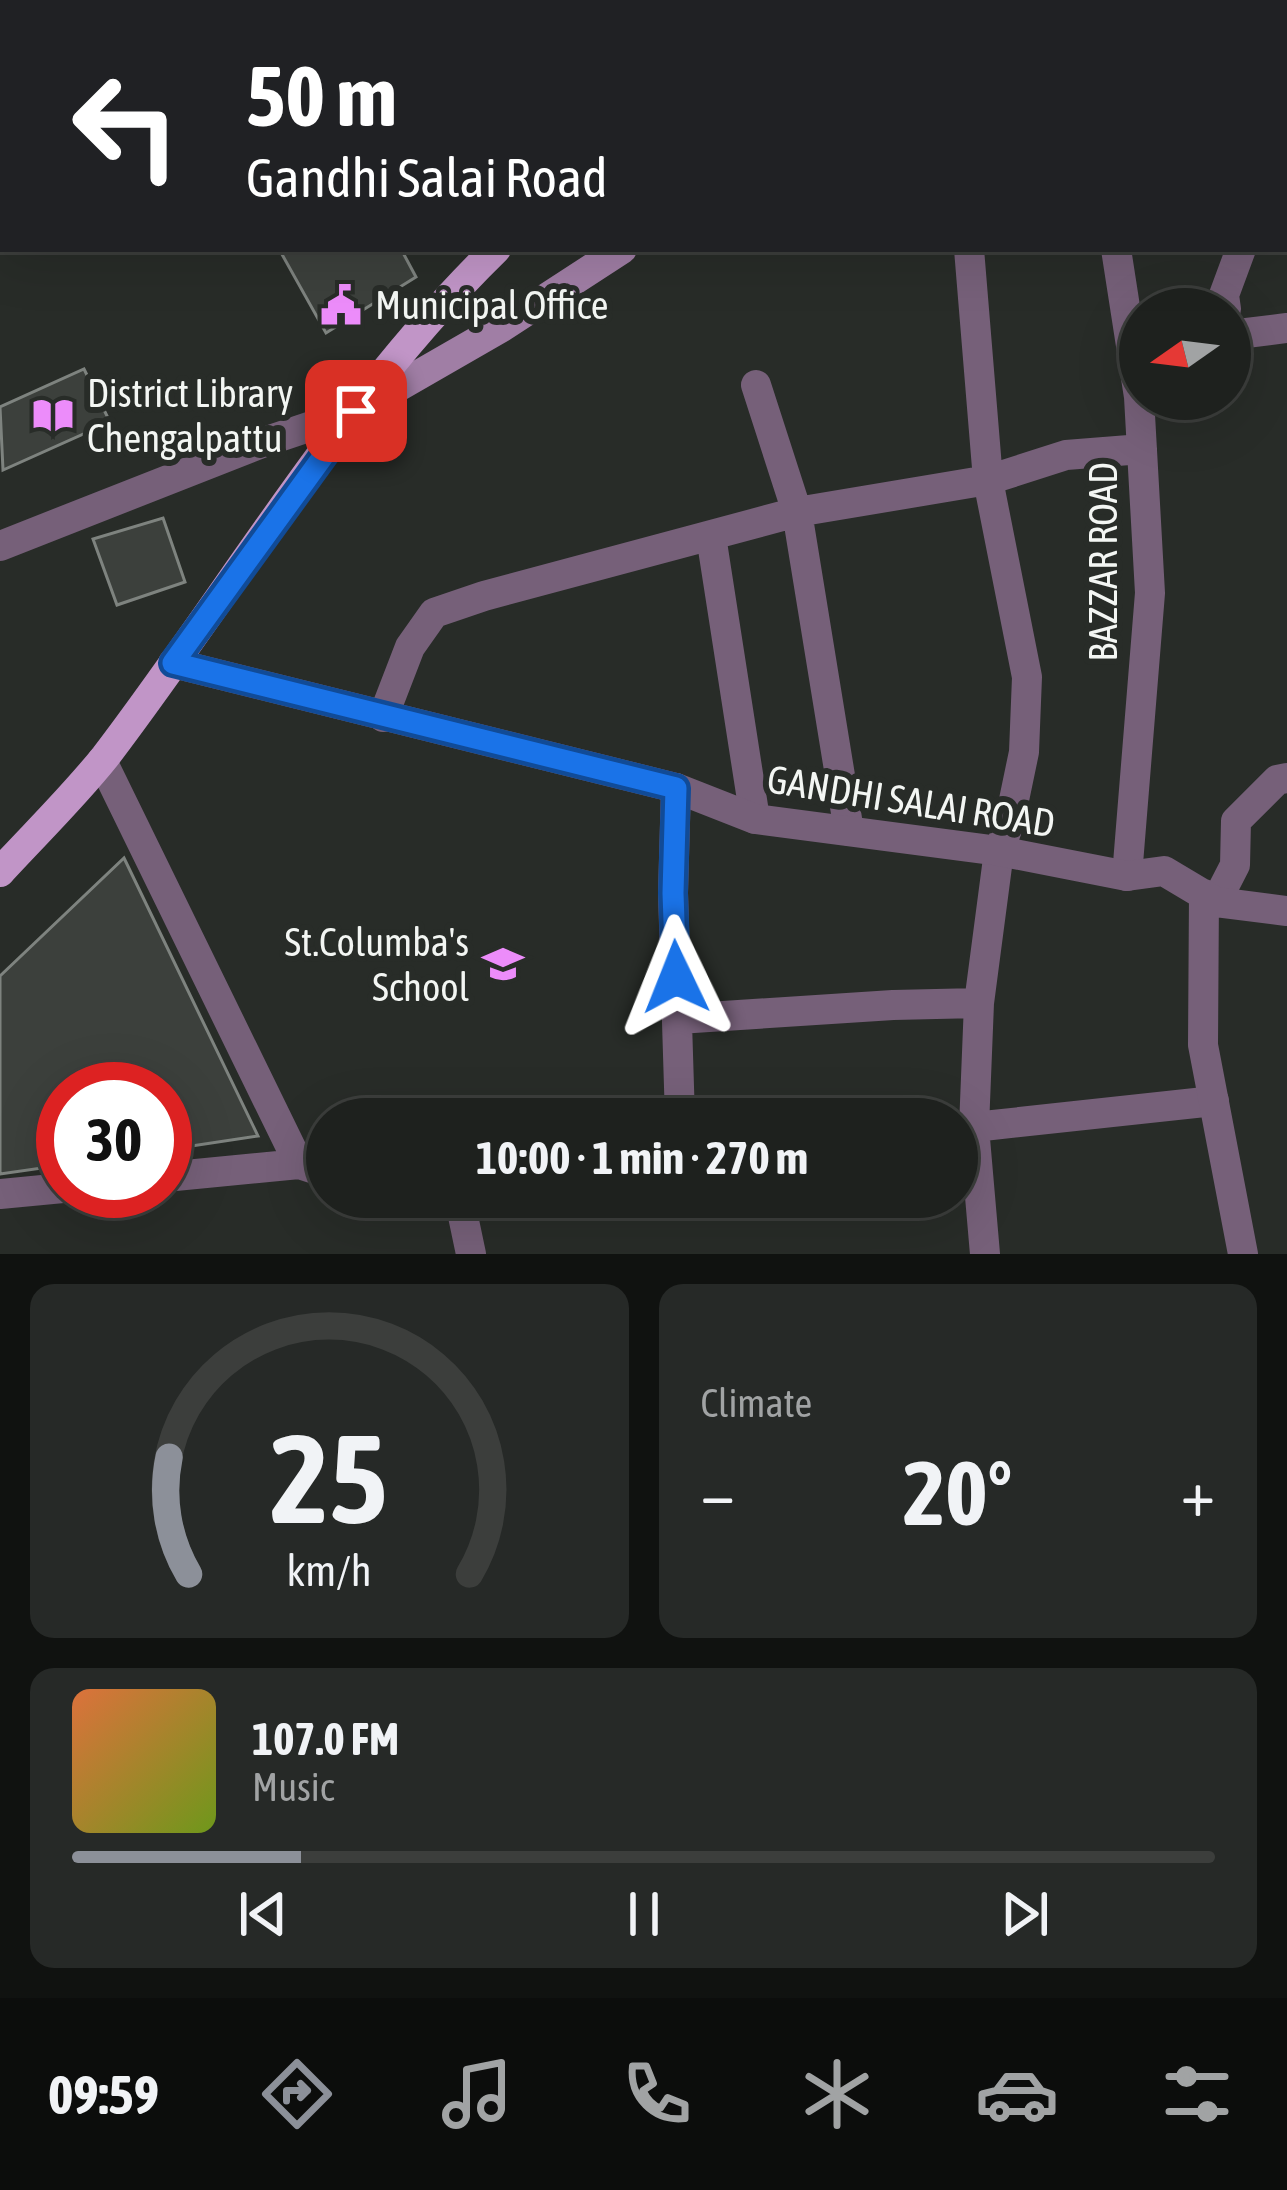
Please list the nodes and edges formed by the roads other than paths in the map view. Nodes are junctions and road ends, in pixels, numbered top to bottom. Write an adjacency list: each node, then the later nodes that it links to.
1 (493, 252): 10 (main road)
2 (617, 252): 10 (main road)
3 (968, 252): 12 (street)
4 (1116, 252): 11 (street, BAZZAR ROAD)
5 (1240, 252): 6 (street)
6 (1227, 288)
7 (1287, 328): 8 (street)
8 (1251, 332)
9 (756, 385): 13 (street)
10 (356, 411): 15 (street); 16 (main road)
11 (1142, 449): 12 (street); 25 (street, BAZZAR ROAD)
12 (988, 480): 13 (street); 23 (street)
13 (797, 512): 14 (street); 22 (street)
14 (711, 536): 17 (street); 21 (street)
15 (0, 547)
16 (173, 663): 17 (street, GANDHI SALAI ROAD); 18 (main road)
17 (382, 717): 20 (street, GANDHI SALAI ROAD)
18 (102, 761): 24 (main road); 34 (street)
19 (1287, 778): 26 (street)
20 (676, 788): 21 (street, GANDHI SALAI ROAD); 29 (street)
21 (755, 819): 22 (street, GANDHI SALAI ROAD)
22 (849, 832): 23 (street, GANDHI SALAI ROAD)
23 (999, 851): 25 (street, GANDHI SALAI ROAD); 28 (street)
24 (0, 872)
25 (1126, 876): 26 (street, GANDHI SALAI ROAD)
26 (1210, 898): 27 (street, GANDHI SALAI ROAD); 32 (street)
27 (1287, 911)
28 (979, 1004): 29 (street); 31 (street)
29 (678, 1019): 30 (street)
30 (680, 1098)
31 (975, 1098)
32 (1214, 1101): 33 (street); 43 (street)
33 (978, 1127)
34 (306, 1154)
35 (306, 1168): 36 (street)
36 (192, 1175)
37 (36, 1191): 38 (street)
38 (0, 1194)
39 (463, 1218): 41 (street)
40 (976, 1218): 42 (street)
41 (471, 1254)
42 (985, 1254)
43 (1243, 1254)

